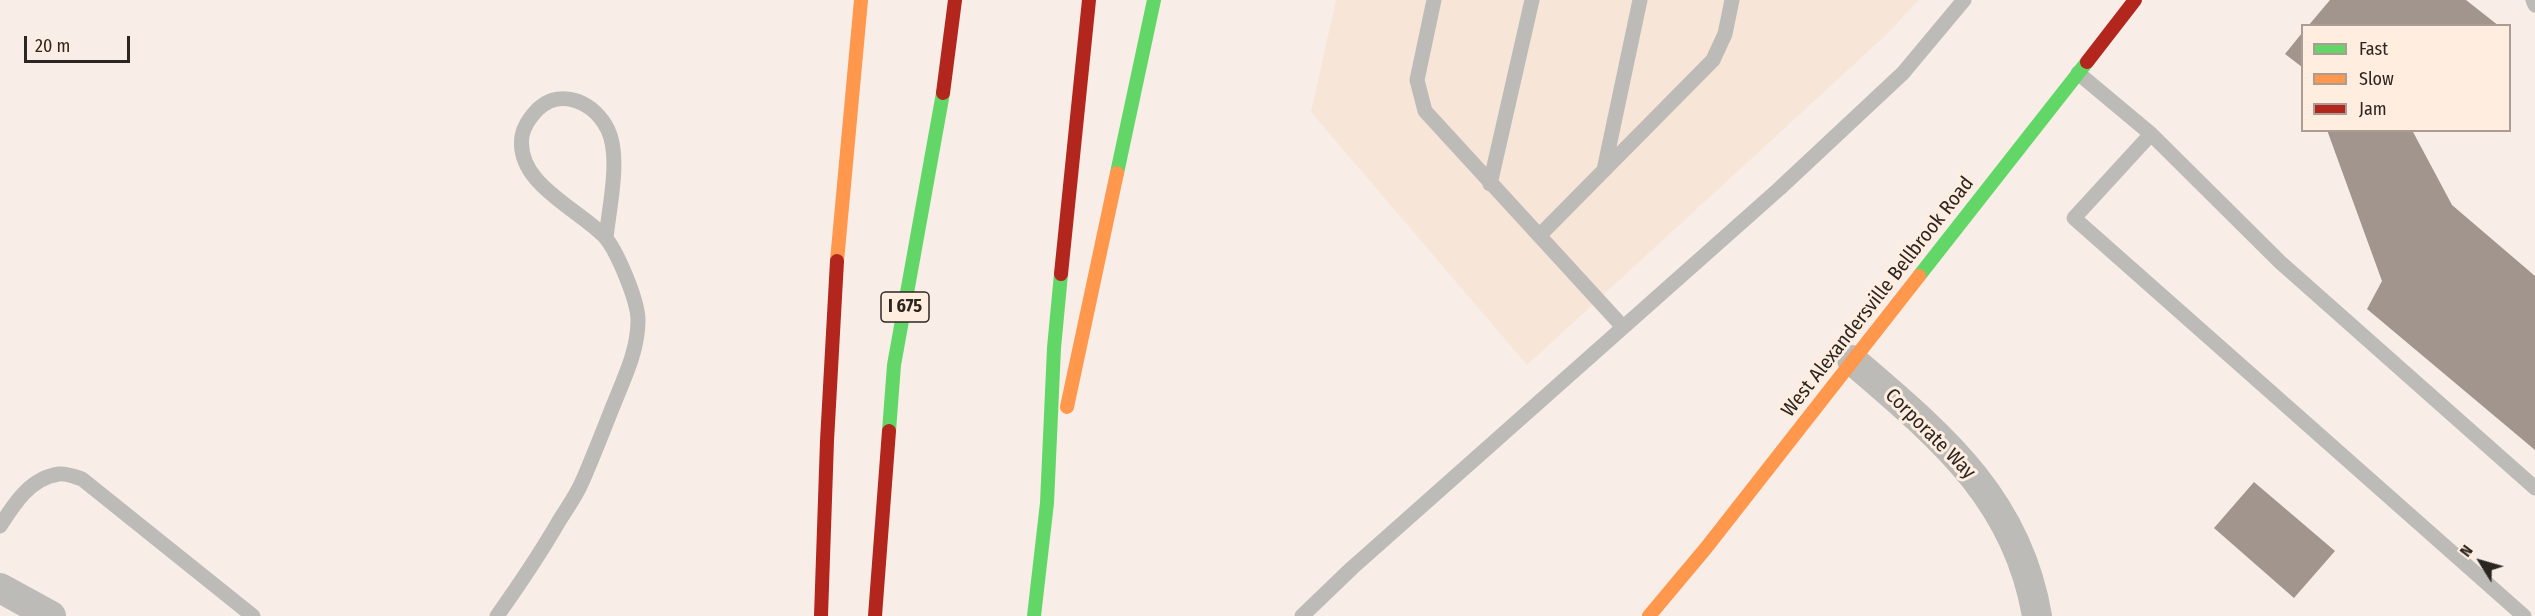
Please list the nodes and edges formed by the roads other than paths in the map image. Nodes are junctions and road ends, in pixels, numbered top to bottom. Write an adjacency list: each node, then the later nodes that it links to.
1 (861, 0): 28 (main road)
2 (955, 0): 29 (main road, I 675)
3 (1089, 0): 22 (main road)
4 (1154, 0): 22 (main road)
5 (1434, 0): 16 (lane)
6 (1532, 0): 16 (lane)
7 (1640, 0): 15 (lane)
8 (1732, 0): 15 (lane)
9 (1964, 0): 19 (lane)
10 (2135, 0): 13 (main road, West Alexandersville Bellbrook Road)
11 (2533, 0): 12 (lane)
12 (2535, 5)
13 (2078, 73): 14 (lane); 20 (main road, West Alexandersville Bellbrook Road)
14 (2151, 134): 21 (lane); 34 (lane)
15 (1604, 171): 17 (lane)
16 (1490, 184): 17 (lane)
17 (1540, 235): 19 (lane)
18 (606, 238): 18 (lane); 27 (lane)
19 (1623, 327): 31 (lane)
20 (1852, 360): 32 (main road, West Alexandersville Bellbrook Road); 33 (street, Corporate Way)
21 (2535, 488)
22 (1047, 502): 30 (main road)
23 (0, 526): 26 (lane)
24 (0, 588): 25 (street)
25 (51, 616)
26 (253, 616)
27 (497, 616)
28 (821, 616)
29 (875, 616)
30 (1034, 616)
31 (1302, 616)
32 (1649, 616)
33 (2037, 616)
34 (2524, 616)

